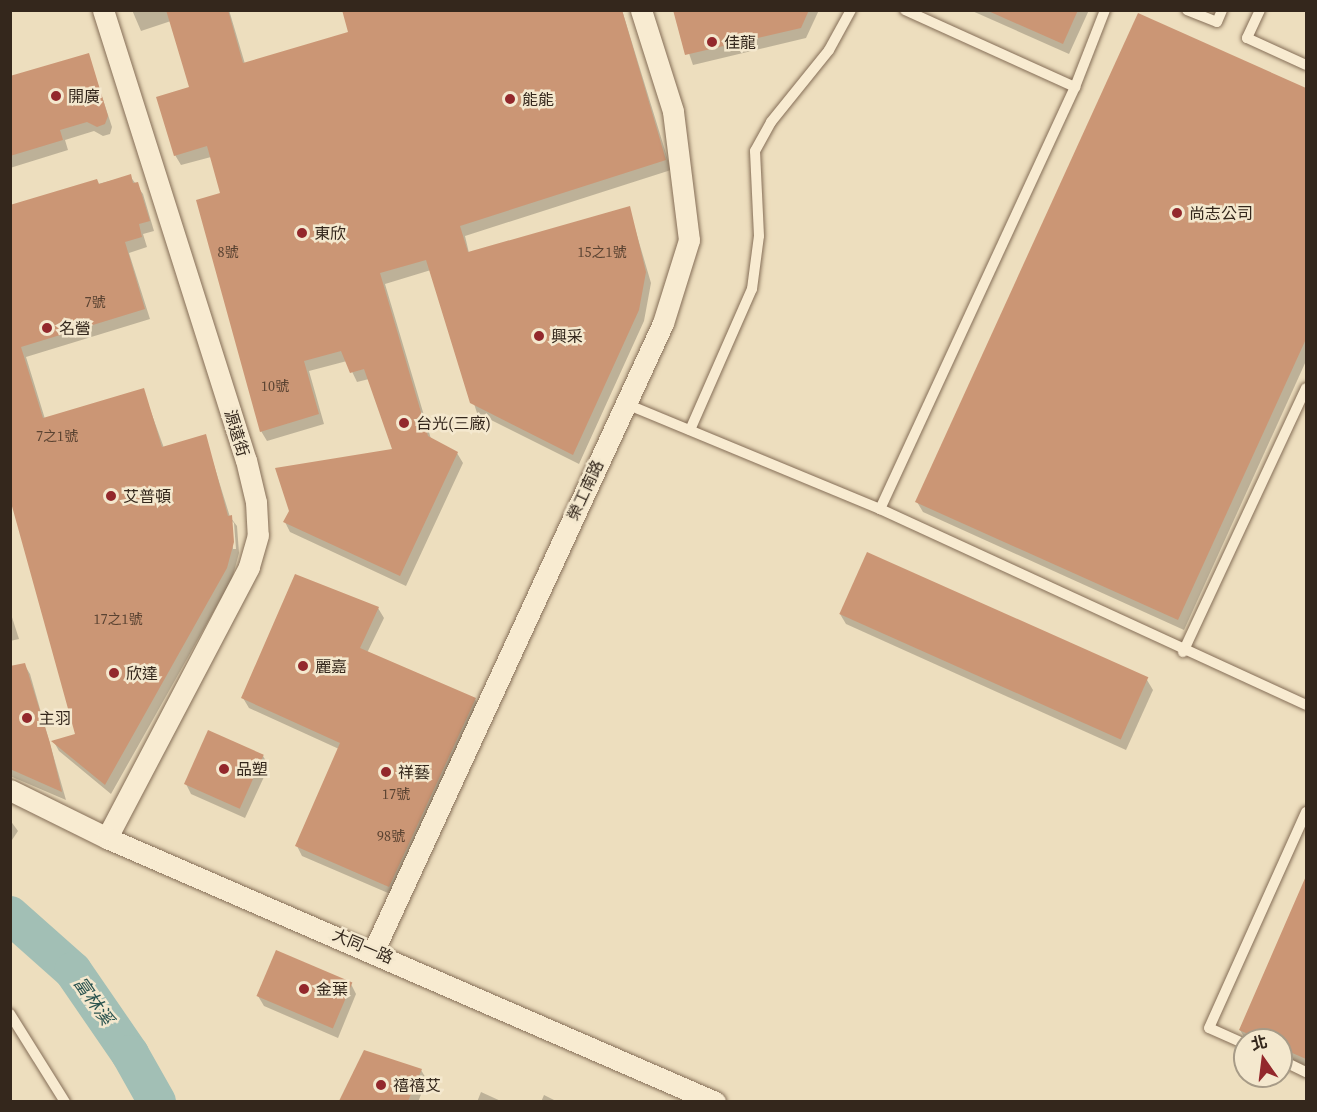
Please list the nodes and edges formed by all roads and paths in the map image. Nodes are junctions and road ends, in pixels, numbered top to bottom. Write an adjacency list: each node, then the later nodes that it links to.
1 (104, 10): 19 (street, 源遠街)
2 (641, 10): 12 (street, 榮工南路)
3 (851, 10): 13 (lane)
4 (905, 10): 10 (lane)
5 (1105, 10): 10 (lane)
6 (1187, 10): 7 (lane)
7 (1222, 10)
8 (1260, 10): 9 (lane)
9 (1306, 65)
10 (1075, 87): 14 (lane)
11 (1306, 388): 15 (lane)
12 (624, 403): 13 (lane); 20 (street, 榮工南路)
13 (690, 430): 14 (lane)
14 (880, 509): 15 (lane)
15 (1183, 651): 16 (lane)
16 (1306, 705)
17 (10, 790): 19 (street, 大同一路)
18 (1306, 812): 22 (lane)
19 (107, 838): 20 (street, 大同一路)
20 (374, 950): 24 (street, 大同一路)
21 (10, 1014): 23 (lane)
22 (1233, 1039)
23 (65, 1101)
24 (715, 1101)

